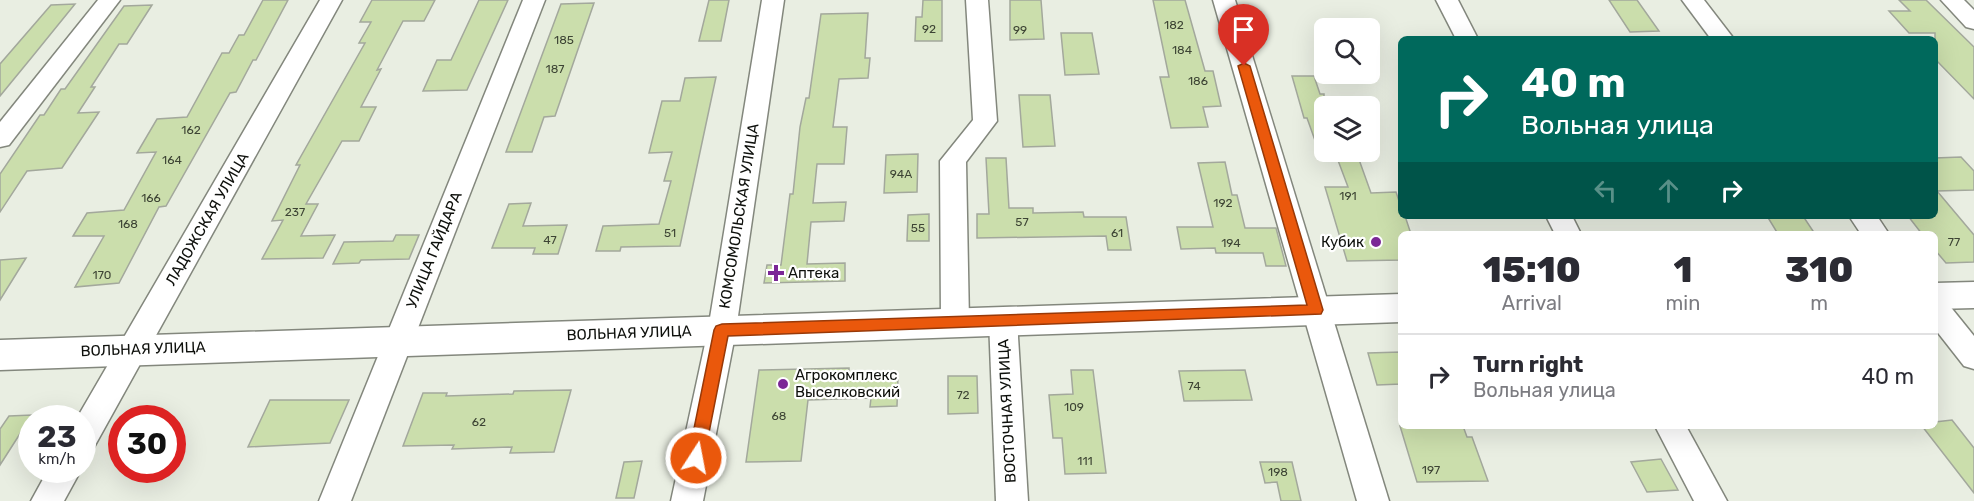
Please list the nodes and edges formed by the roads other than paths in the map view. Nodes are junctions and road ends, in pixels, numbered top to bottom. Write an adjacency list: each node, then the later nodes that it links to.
1 (109, 0): 13 (street)
2 (331, 0): 25 (street, ЛАДОЖСКАЯ УЛИЦА)
3 (534, 0): 24 (street, УЛИЦА ГАЙДАРА)
4 (773, 0): 23 (street, КОМСОМОЛЬСКАЯ УЛИЦА)
5 (977, 0): 22 (street)
6 (1224, 0): 19 (street)
7 (1447, 0): 11 (street)
8 (1692, 0): 12 (street)
9 (1952, 0): 10 (street)
10 (1974, 22)
11 (1465, 36)
12 (1721, 36)
13 (0, 139)
14 (1864, 219): 15 (street)
15 (1874, 231)
16 (1974, 295): 17 (main road)
17 (1938, 296)
18 (1398, 308): 19 (main road, ВОЛЬНАЯ УЛИЦА)
19 (1316, 310): 21 (main road, ВОЛЬНАЯ УЛИЦА); 35 (street)
20 (1938, 312): 27 (street)
21 (1003, 320): 22 (main road, ВОЛЬНАЯ УЛИЦА); 34 (street, ВОСТОЧНАЯ УЛИЦА)
22 (955, 322): 23 (main road, ВОЛЬНАЯ УЛИЦА)
23 (722, 330): 24 (main road, ВОЛЬНАЯ УЛИЦА); 33 (street, КОМСОМОЛЬСКАЯ УЛИЦА)
24 (398, 341): 25 (main road, ВОЛЬНАЯ УЛИЦА); 32 (street, УЛИЦА ГАЙДАРА)
25 (134, 349): 26 (main road, ВОЛЬНАЯ УЛИЦА); 28 (street, ЛАДОЖСКАЯ УЛИЦА)
26 (0, 355)
27 (1974, 357)
28 (96, 415)
29 (1672, 429): 36 (street)
30 (57, 483): 31 (street)
31 (47, 501)
32 (335, 501)
33 (687, 501)
34 (1011, 501)
35 (1373, 501)
36 (1711, 501)

